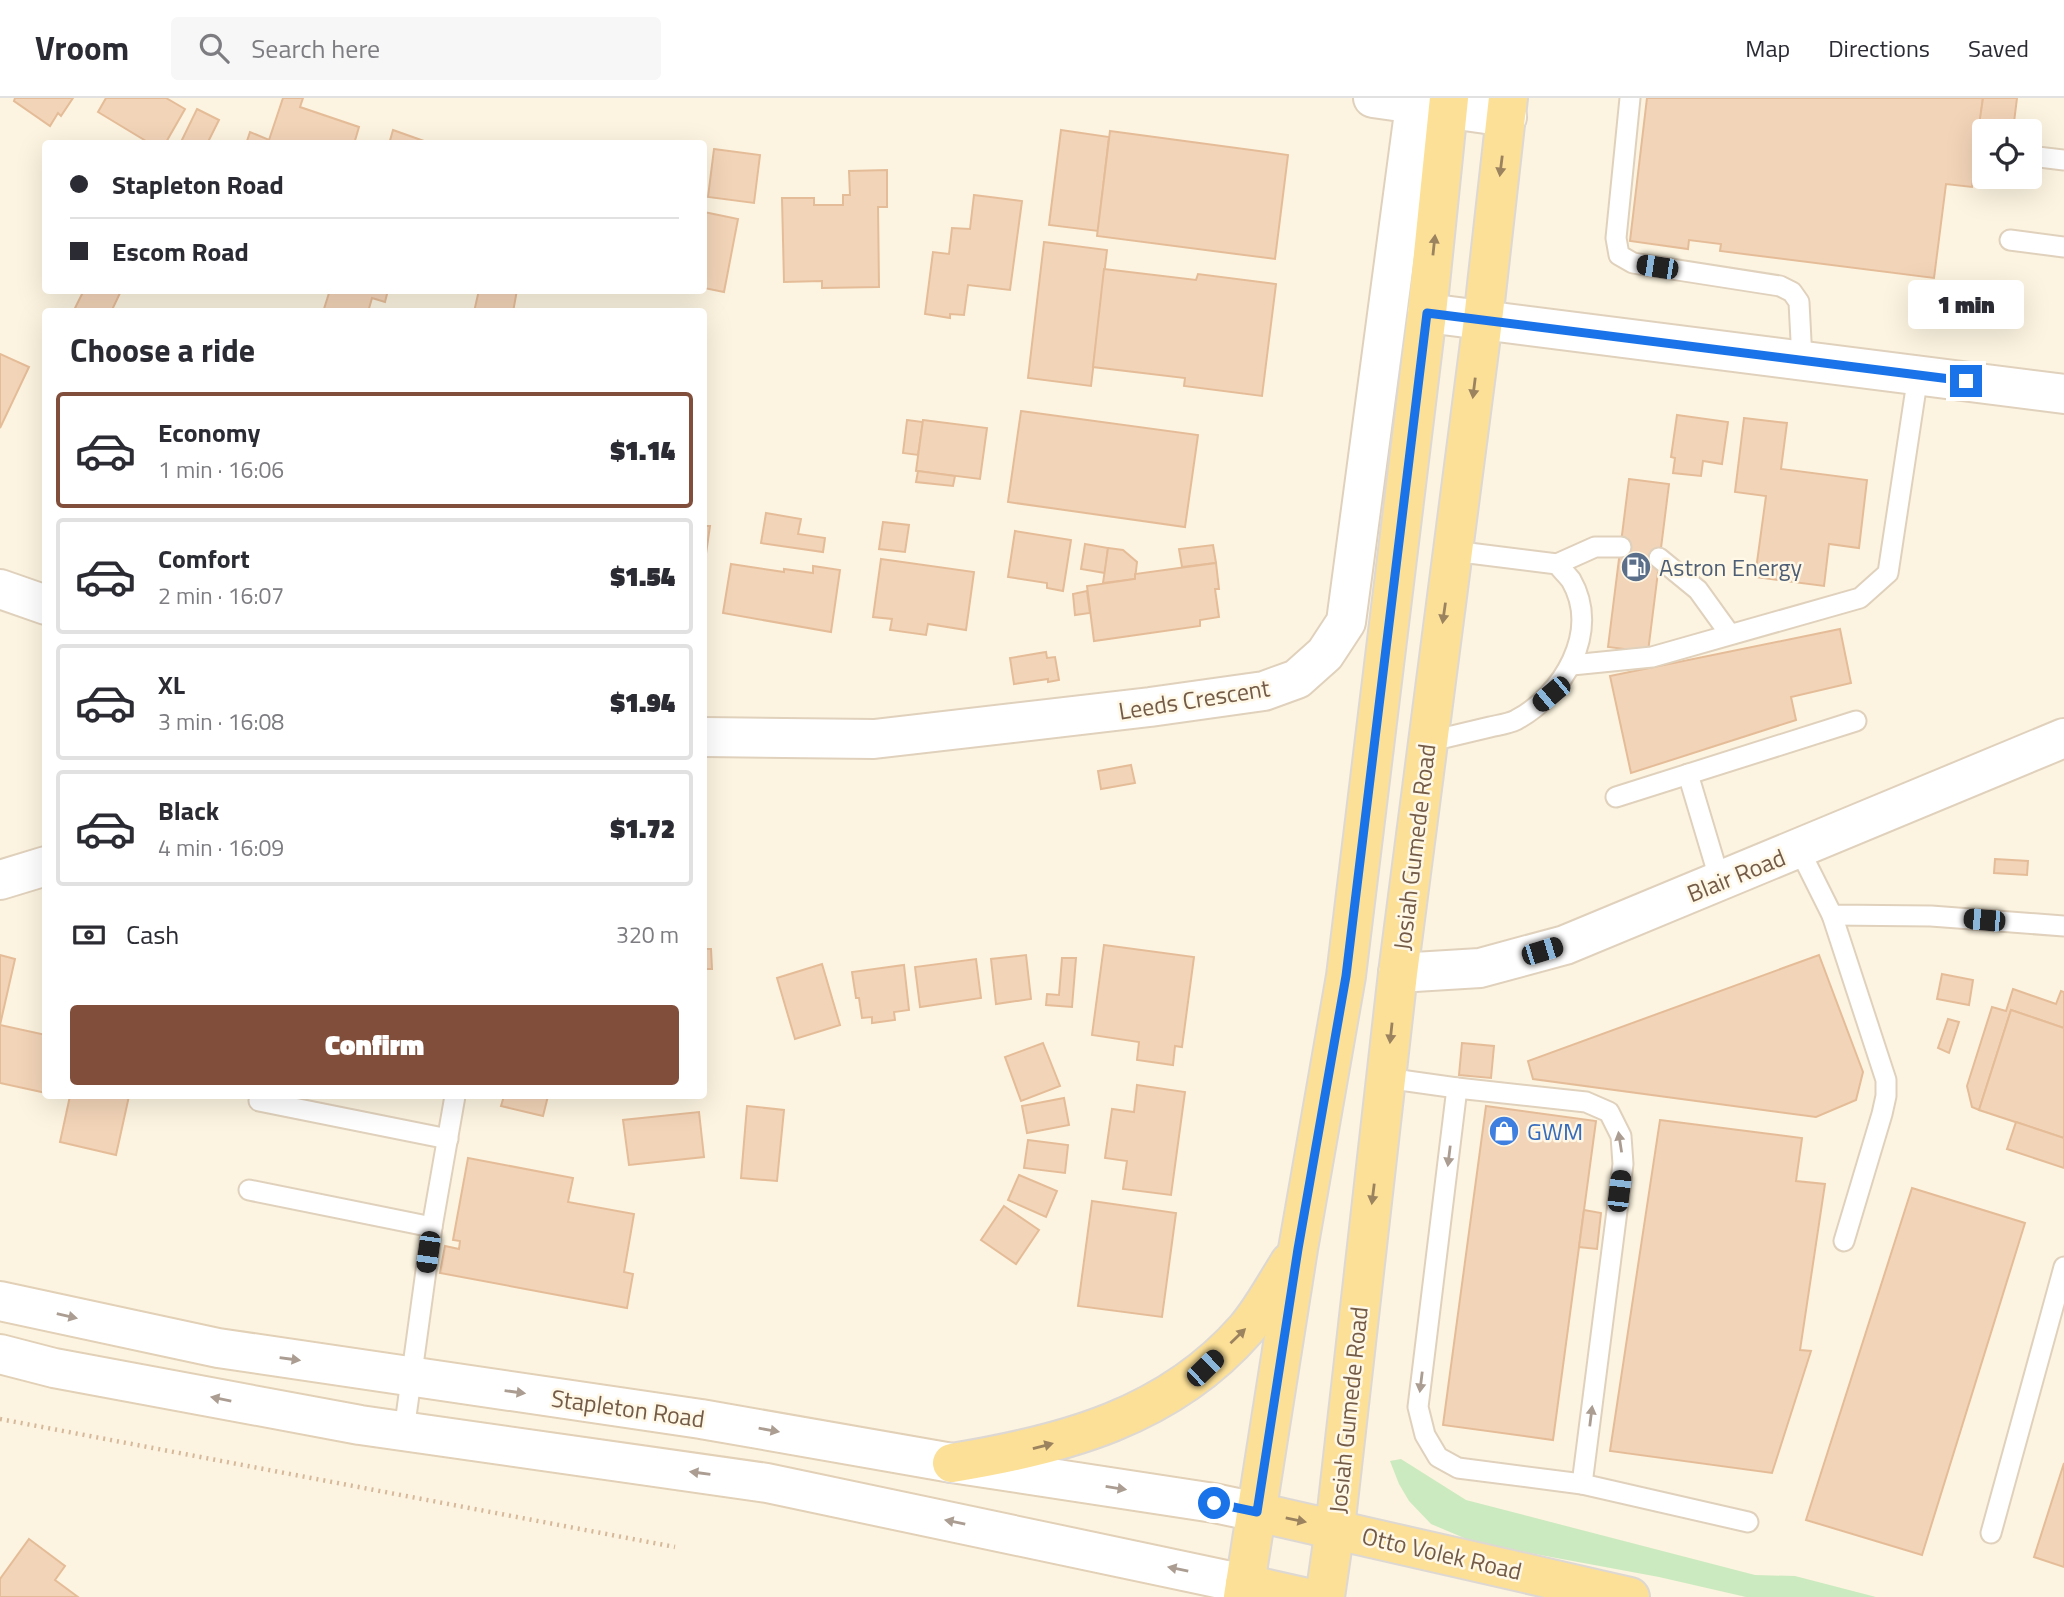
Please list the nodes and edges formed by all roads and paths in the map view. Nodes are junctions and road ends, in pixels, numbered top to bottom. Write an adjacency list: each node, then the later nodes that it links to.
1 (1373, 98): 3 (street)
2 (1630, 98): 11 (lane)
3 (1432, 103): 4 (street); 9 (main road, one-way to 3); 23 (street, Leeds Crescent)
4 (1507, 108): 10 (main road, Josiah Gumede Road, one-way to 10)
5 (2042, 157): 6 (lane)
6 (2064, 160)
7 (2010, 240): 8 (lane)
8 (2064, 247)
9 (1427, 313): 10 (street); 43 (main road)
10 (1483, 320): 11 (street); 15 (main road, Josiah Gumede Road, one-way to 15)
11 (1802, 360): 12 (street)
12 (1918, 375): 13 (street); 20 (lane)
13 (2064, 394)
14 (1621, 547): 17 (lane)
15 (1452, 551): 17 (lane); 25 (main road, Josiah Gumede Road, one-way to 25)
16 (1659, 558): 20 (lane)
17 (1557, 564): 21 (lane)
18 (0, 589): 19 (street)
19 (42, 604)
20 (1729, 634): 21 (lane)
21 (1572, 665): 25 (lane)
22 (1856, 720): 26 (lane)
23 (707, 737)
24 (2064, 738): 28 (street, Blair Road)
25 (1427, 742): 34 (main road, Josiah Gumede Road)
26 (1688, 774): 27 (lane); 31 (lane)
27 (1616, 797)
28 (1798, 849): 31 (street, Blair Road); 32 (lane)
29 (42, 867): 30 (street)
30 (0, 880)
31 (1720, 881): 34 (street, Blair Road)
32 (1832, 915): 33 (lane); 42 (lane)
33 (2064, 926)
34 (1398, 973): 35 (main road, Josiah Gumede Road, one-way to 35)
35 (1386, 1077): 36 (lane); 54 (main road, Josiah Gumede Road, one-way to 54)
36 (1457, 1088): 51 (lane, one-way to 51); 51 (lane, one-way to 36)
37 (455, 1099): 39 (lane)
38 (259, 1101): 39 (lane)
39 (448, 1139): 41 (lane)
40 (249, 1190): 41 (lane)
41 (432, 1227): 47 (lane)
42 (1844, 1241)
43 (1298, 1249): 50 (main road, one-way to 43); 52 (main road)
44 (2064, 1267): 55 (lane)
45 (0, 1301): 47 (street, Stapleton Road, one-way to 47)
46 (0, 1354): 49 (street, one-way to 46)
47 (410, 1376): 49 (lane); 50 (street, Stapleton Road, one-way to 50)
48 (0, 1419): 56 (path)
49 (404, 1431): 57 (street, one-way to 49)
50 (952, 1462): 52 (street, Stapleton Road, one-way to 52)
51 (1583, 1484): 53 (lane)
52 (1257, 1512): 54 (main road, Otto Volek Road, one-way to 54); 57 (main road)
53 (1748, 1522)
54 (1335, 1528): 59 (main road, Josiah Gumede Road); 60 (main road, Otto Volek Road)
55 (1991, 1533)
56 (675, 1547)
57 (1244, 1590): 58 (main road)
58 (1303, 1597)
59 (1325, 1597)
60 (1630, 1597)

